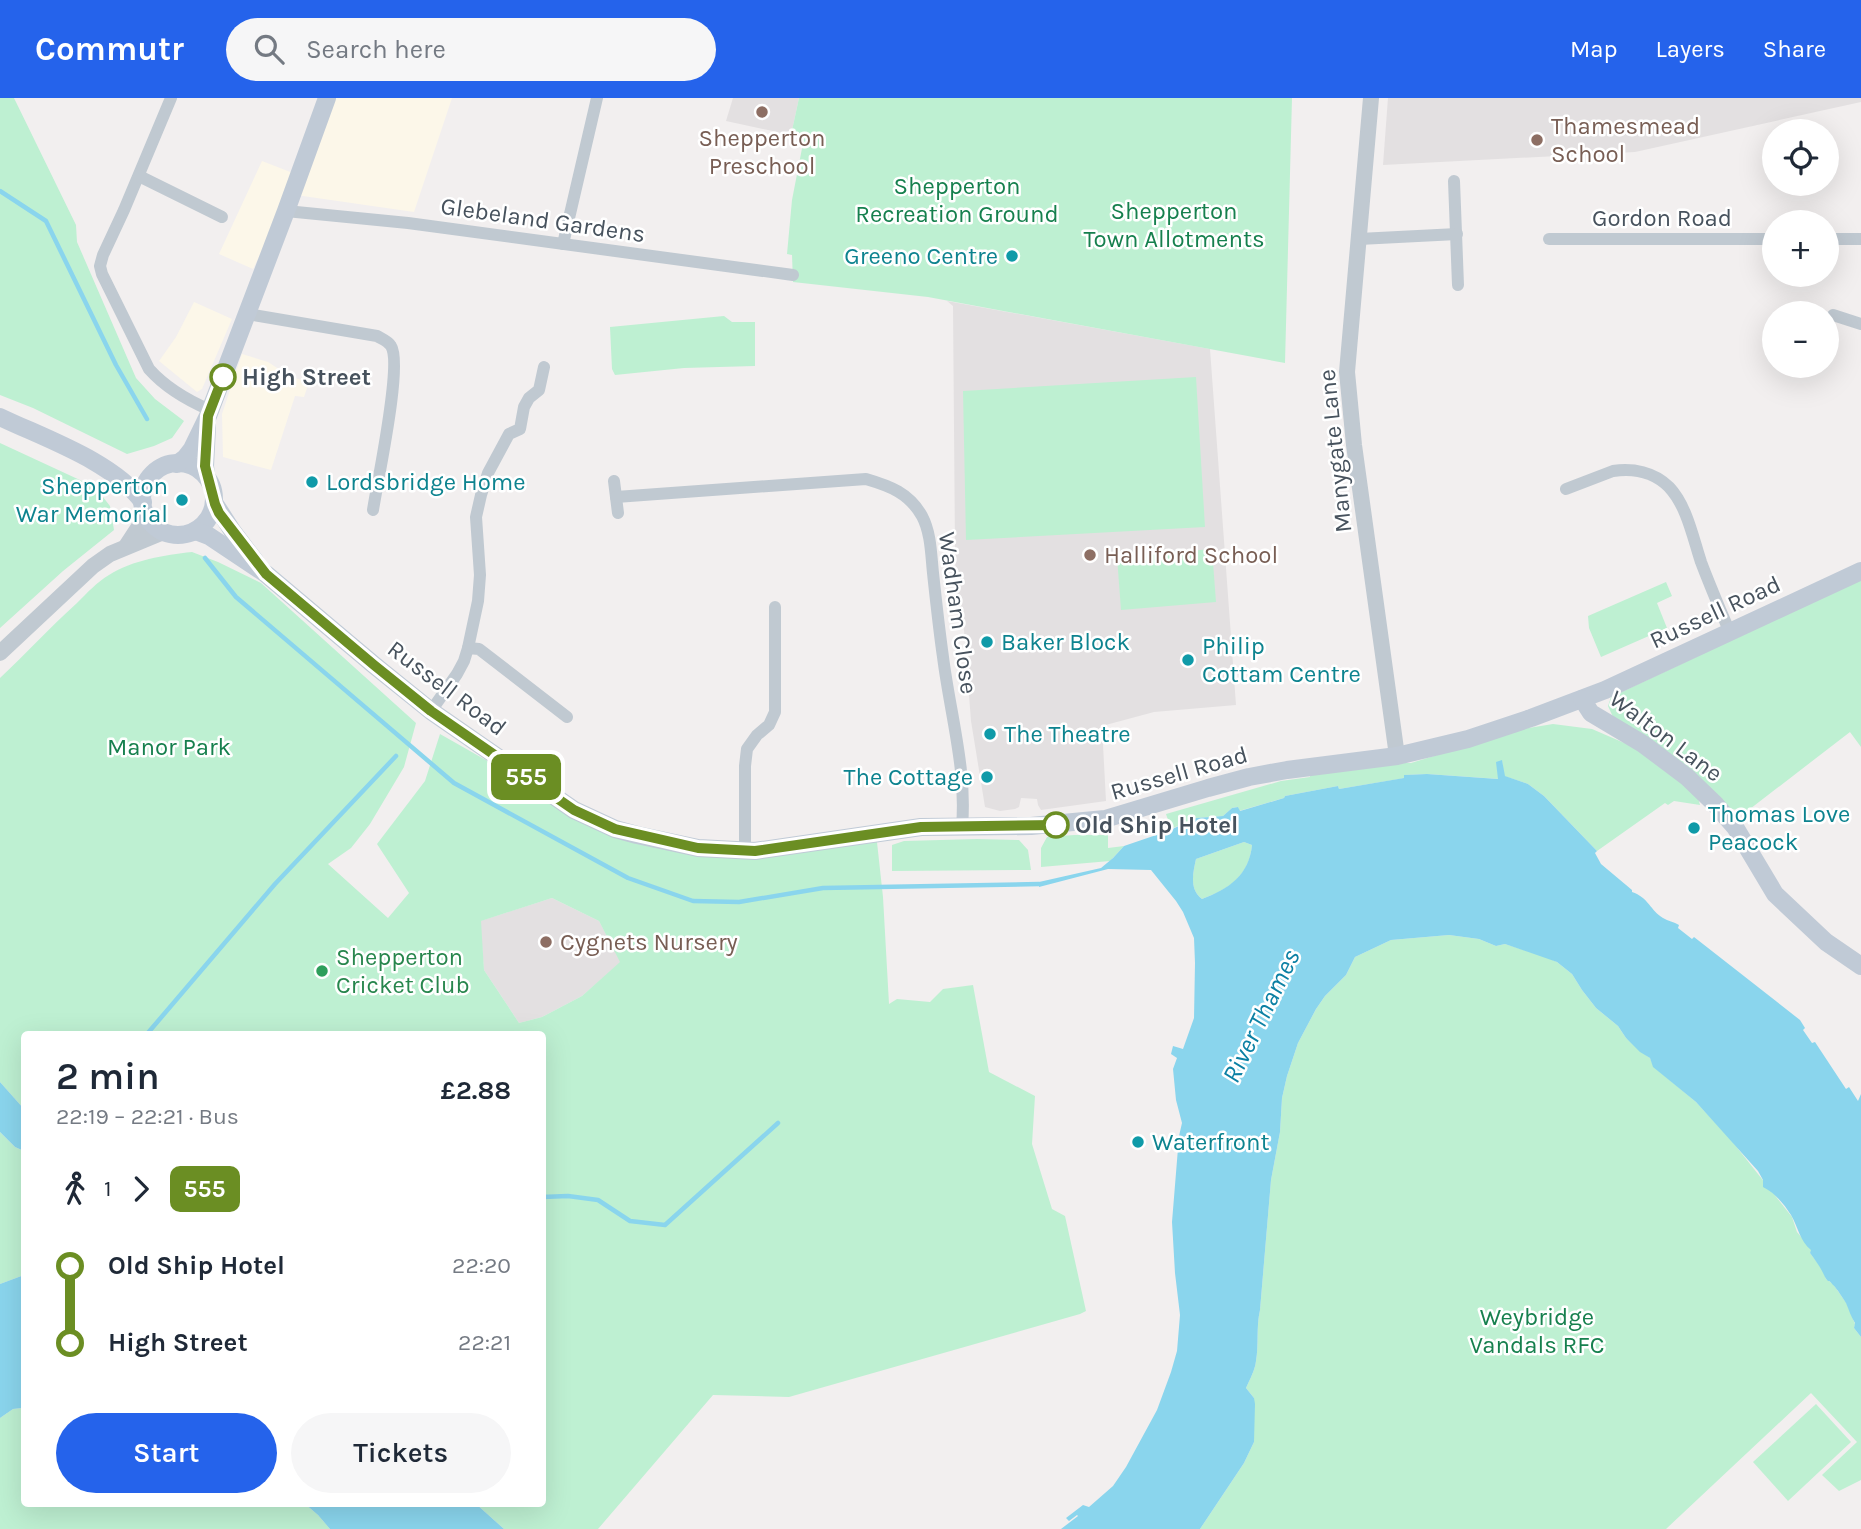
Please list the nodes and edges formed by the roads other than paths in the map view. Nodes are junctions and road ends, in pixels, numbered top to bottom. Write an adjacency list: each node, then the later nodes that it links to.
1 (171, 98): 5 (street)
2 (327, 98): 7 (main road)
3 (597, 98): 15 (street)
4 (1371, 98): 10 (street, Manygate Lane)
5 (139, 176): 8 (street); 22 (street)
6 (1454, 181): 9 (street)
7 (286, 211): 15 (street, Glebeland Gardens); 18 (main road)
8 (222, 218)
9 (1457, 234): 10 (street); 17 (street)
10 (1359, 239): 47 (street, Manygate Lane)
11 (1549, 239): 12 (street, Gordon Road)
12 (1762, 239)
13 (1839, 239): 14 (street)
14 (1861, 239)
15 (563, 244): 16 (street, Glebeland Gardens)
16 (793, 275)
17 (1458, 285)
18 (247, 314): 22 (main road); 33 (street)
19 (1839, 317): 20 (street)
20 (1861, 324)
21 (544, 367): 42 (street)
22 (209, 413): 25 (main road); 27 (main road)
23 (0, 417): 24 (main road)
24 (97, 464): 26 (main road); 32 (main road)
25 (177, 464): 26 (main road); 27 (main road)
26 (153, 474): 32 (main road)
27 (206, 475): 31 (main road)
28 (614, 481): 30 (street)
29 (1566, 489): 41 (street)
30 (616, 497): 34 (street); 48 (street, Wadham Close)
31 (215, 504): 35 (main road); 39 (main road, Russell Road)
32 (144, 509): 36 (main road); 37 (street)
33 (373, 510)
34 (618, 513)
35 (195, 531): 36 (main road); 39 (main road, Russell Road)
36 (163, 532): 37 (street)
37 (126, 547): 43 (street)
38 (1861, 571): 41 (main road, Russell Road)
39 (266, 574): 45 (main road, Russell Road)
40 (775, 607): 49 (street)
41 (1730, 633): 44 (main road, Russell Road)
42 (468, 648): 45 (street); 46 (street)
43 (0, 653)
44 (1582, 699): 47 (main road, Russell Road); 50 (main road, Walton Lane)
45 (431, 711): 49 (main road, Russell Road)
46 (567, 717)
47 (1397, 756): 48 (main road, Russell Road)
48 (962, 826): 49 (main road, Russell Road)
49 (745, 851)
50 (1861, 966)

